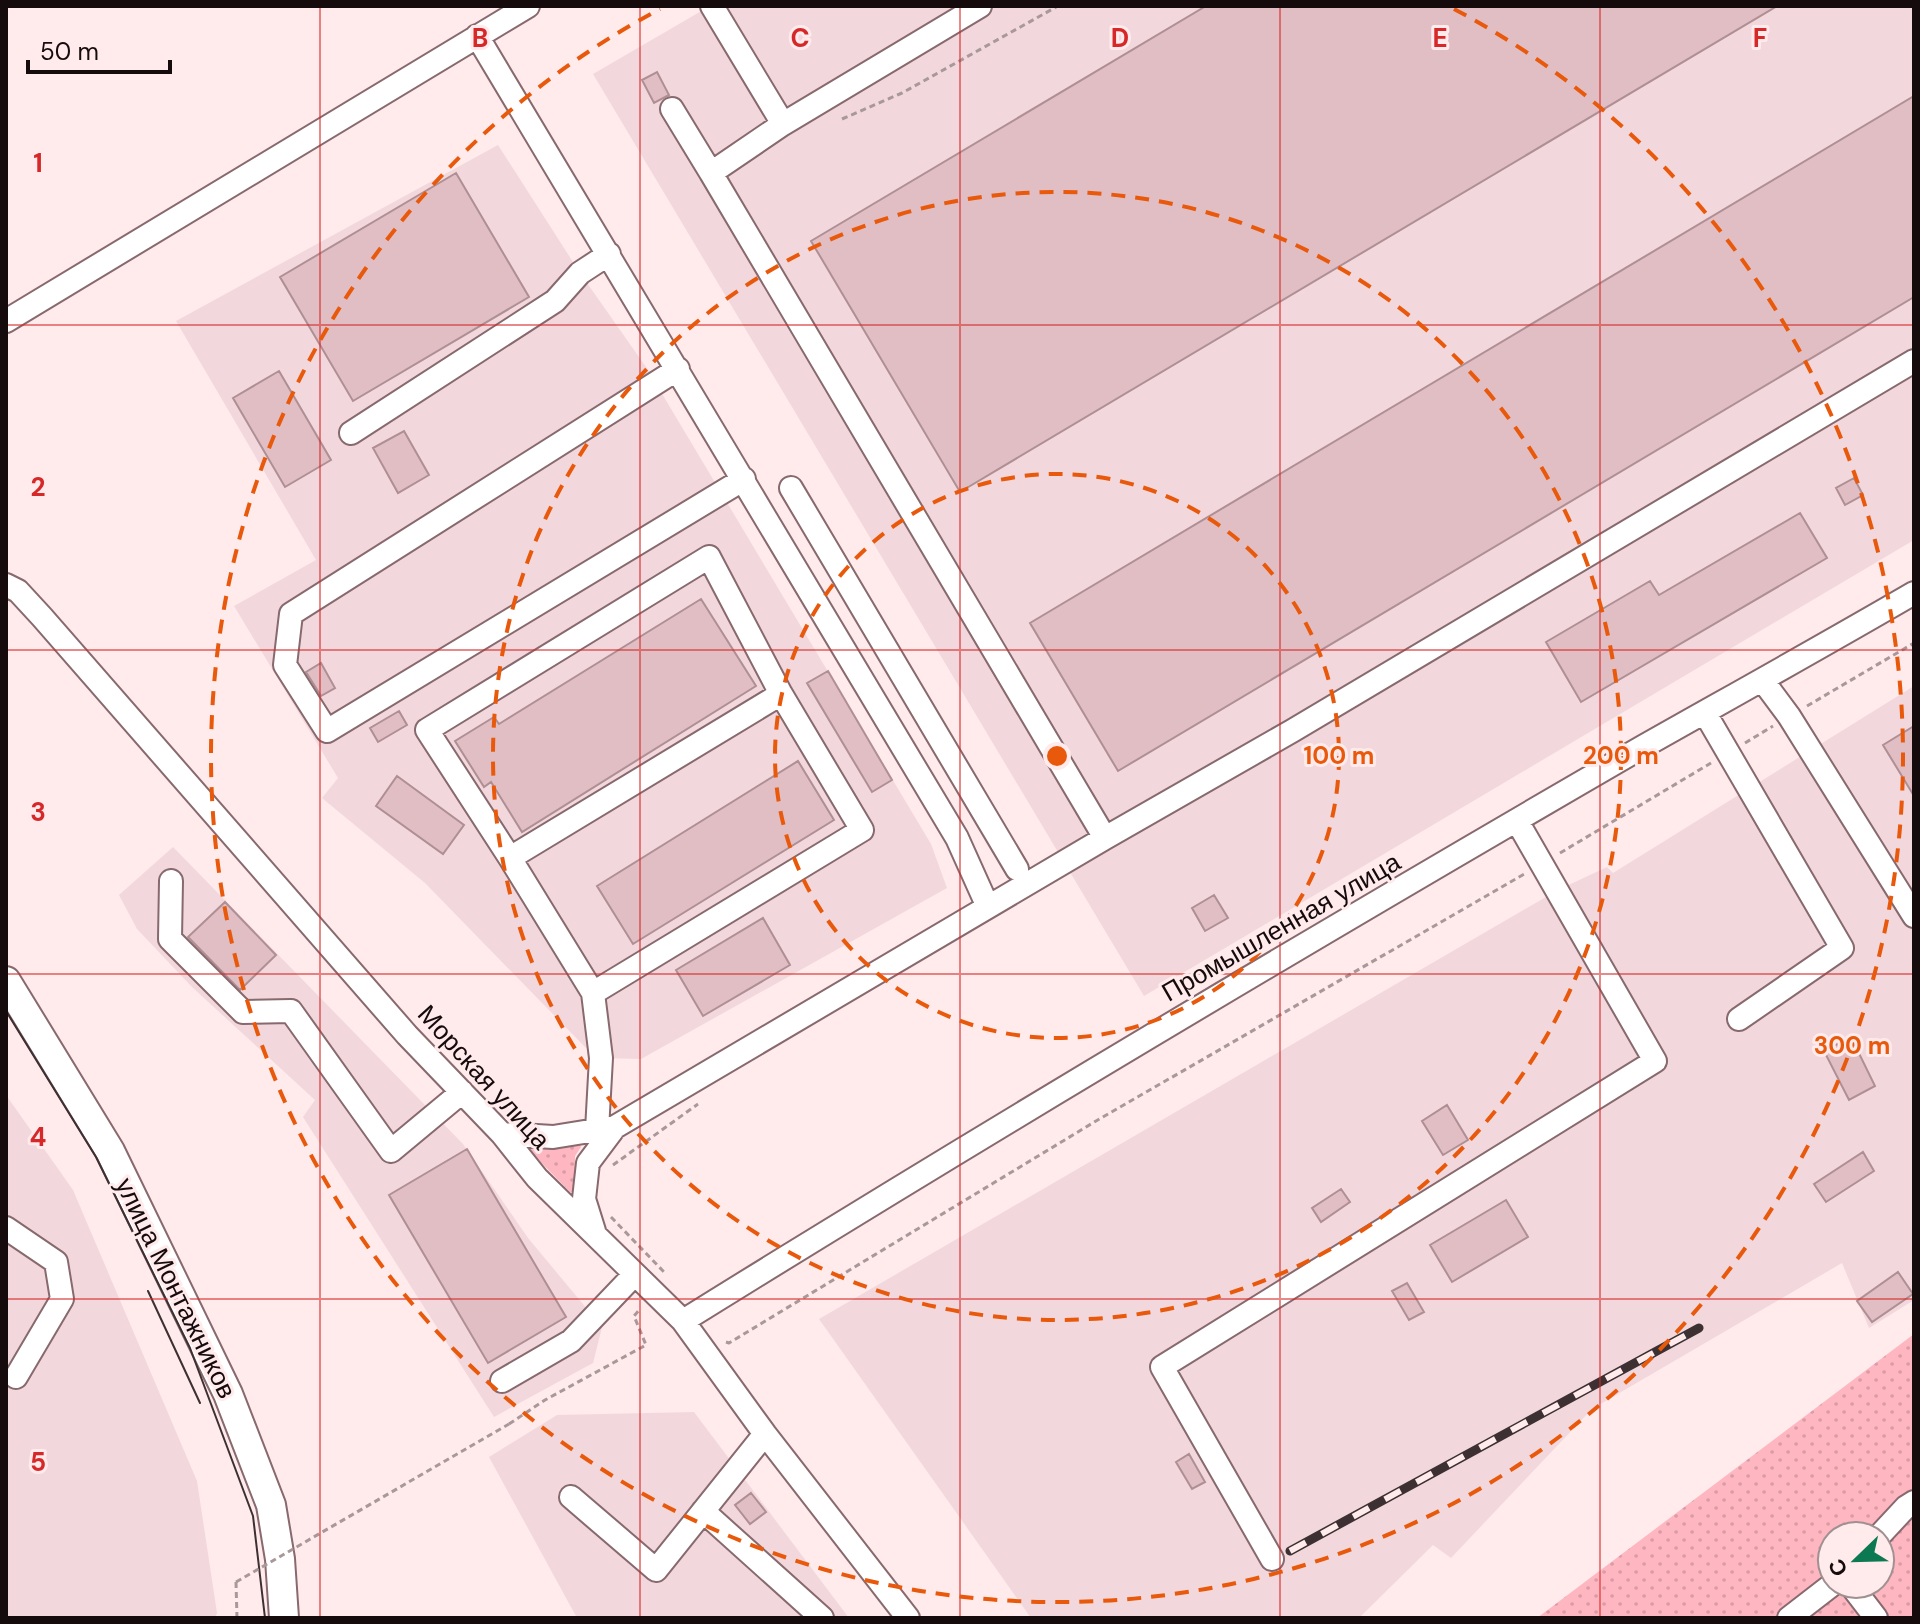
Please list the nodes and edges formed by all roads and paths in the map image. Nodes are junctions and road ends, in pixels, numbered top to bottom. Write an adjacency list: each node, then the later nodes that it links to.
1 (528, 6): 5 (street)
2 (712, 6): 8 (street)
3 (980, 6): 8 (street)
4 (1058, 6): 7 (path)
5 (477, 36): 10 (street); 11 (street)
6 (672, 109): 9 (street)
7 (842, 119)
8 (783, 124): 9 (street)
9 (711, 173): 28 (street)
10 (609, 254): 13 (street); 14 (street)
11 (6, 321)
12 (1914, 361): 28 (street)
13 (678, 369): 15 (street); 15 (street)
14 (351, 433)
15 (744, 479): 21 (street)
16 (791, 488): 19 (street)
17 (6, 585): 38 (street, Морская улица)
18 (1914, 593): 22 (street, Промышленная улица)
19 (874, 627): 21 (street); 31 (street)
20 (1914, 643): 25 (path)
21 (843, 646): 33 (street)
22 (1763, 681): 24 (street, Промышленная улица); 25 (street)
23 (781, 694): 29 (street); 29 (street); 36 (street)
24 (1705, 713): 26 (street); 27 (street, Промышленная улица)
25 (1789, 716): 26 (path); 34 (street)
26 (1728, 753): 30 (path); 37 (street)
27 (1517, 821): 30 (street); 48 (street, Промышленная улица)
28 (1105, 838): 33 (street)
29 (510, 858): 36 (street)
30 (1541, 864): 49 (path); 57 (street)
31 (1017, 869)
32 (171, 881): 38 (street)
33 (988, 907): 40 (street)
34 (1914, 916)
35 (6, 981): 61 (main road, улица Монтажников)
36 (593, 993): 40 (street)
37 (1739, 1019)
38 (462, 1092): 41 (street, Морская улица)
39 (706, 1098): 42 (path)
40 (606, 1129): 41 (street); 45 (street)
41 (502, 1134): 45 (street, Морская улица)
42 (613, 1166)
43 (605, 1211): 47 (path)
44 (6, 1228): 50 (street)
45 (595, 1235): 46 (street, Морская улица)
46 (635, 1274): 47 (street, Морская улица); 51 (street)
47 (654, 1294): 48 (street, Морская улица); 60 (path, bridge)
48 (683, 1321): 52 (street, Морская улица)
49 (719, 1340)
50 (16, 1377)
51 (502, 1381)
52 (765, 1434): 55 (street); 63 (street, Морская улица)
53 (571, 1497): 55 (street)
54 (1914, 1502): 56 (street)
55 (703, 1511): 62 (street)
56 (1894, 1520)
57 (1272, 1559)
58 (1816, 1597): 64 (street)
59 (1862, 1600): 65 (street)
60 (237, 1618)
61 (284, 1618)
62 (822, 1618)
63 (908, 1618)
64 (1789, 1618)
65 (1876, 1618)

